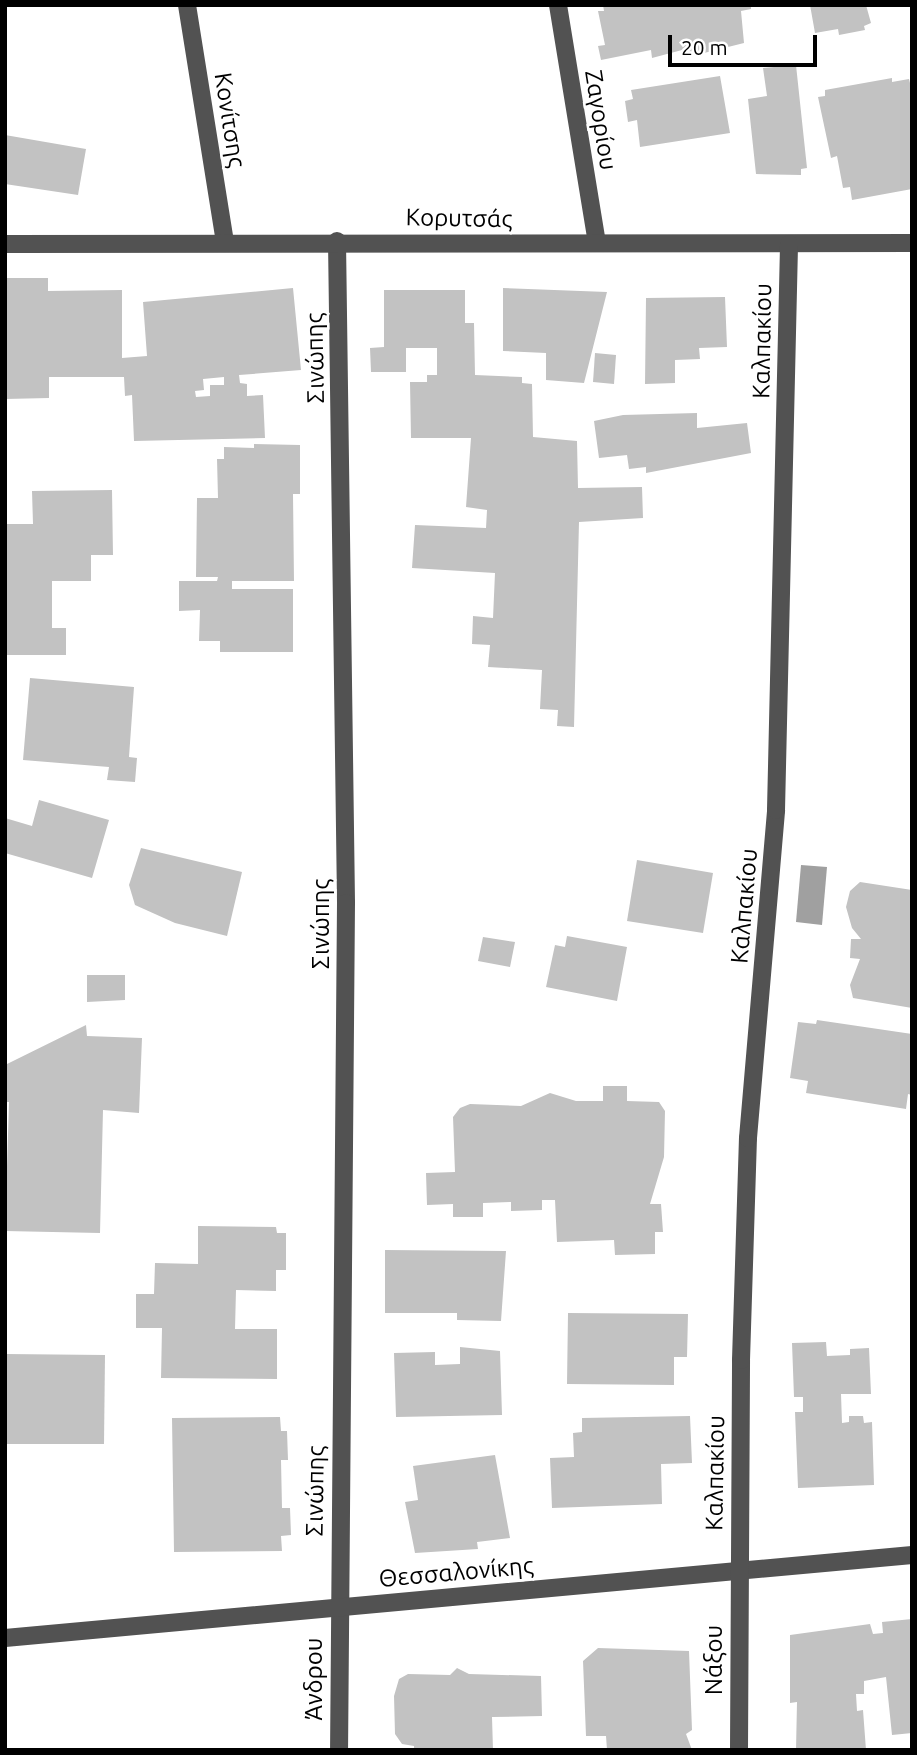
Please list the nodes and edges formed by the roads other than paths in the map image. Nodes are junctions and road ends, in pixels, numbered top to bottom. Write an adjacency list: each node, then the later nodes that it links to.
1 (187, 5): 4 (street, Κονίτσης)
2 (558, 5): 5 (street, Ζαγορίου)
3 (337, 241): 4 (street, Κορυτσάς); 5 (street, Κορυτσάς); 11 (street, Σινώπης)
4 (225, 243): 7 (street, Κορυτσάς)
5 (597, 243): 8 (street, Κορυτσάς)
6 (912, 243): 8 (street, Κορυτσάς)
7 (5, 244)
8 (789, 244): 10 (street, Καλπακίου)
9 (912, 1555): 10 (street, Θεσσαλονίκης)
10 (739, 1570): 11 (street, Θεσσαλονίκης); 14 (street, Νάξου)
11 (339, 1607): 12 (street, Θεσσαλονίκης); 13 (street, Άνδρου)
12 (5, 1638)
13 (339, 1750)
14 (739, 1750)

